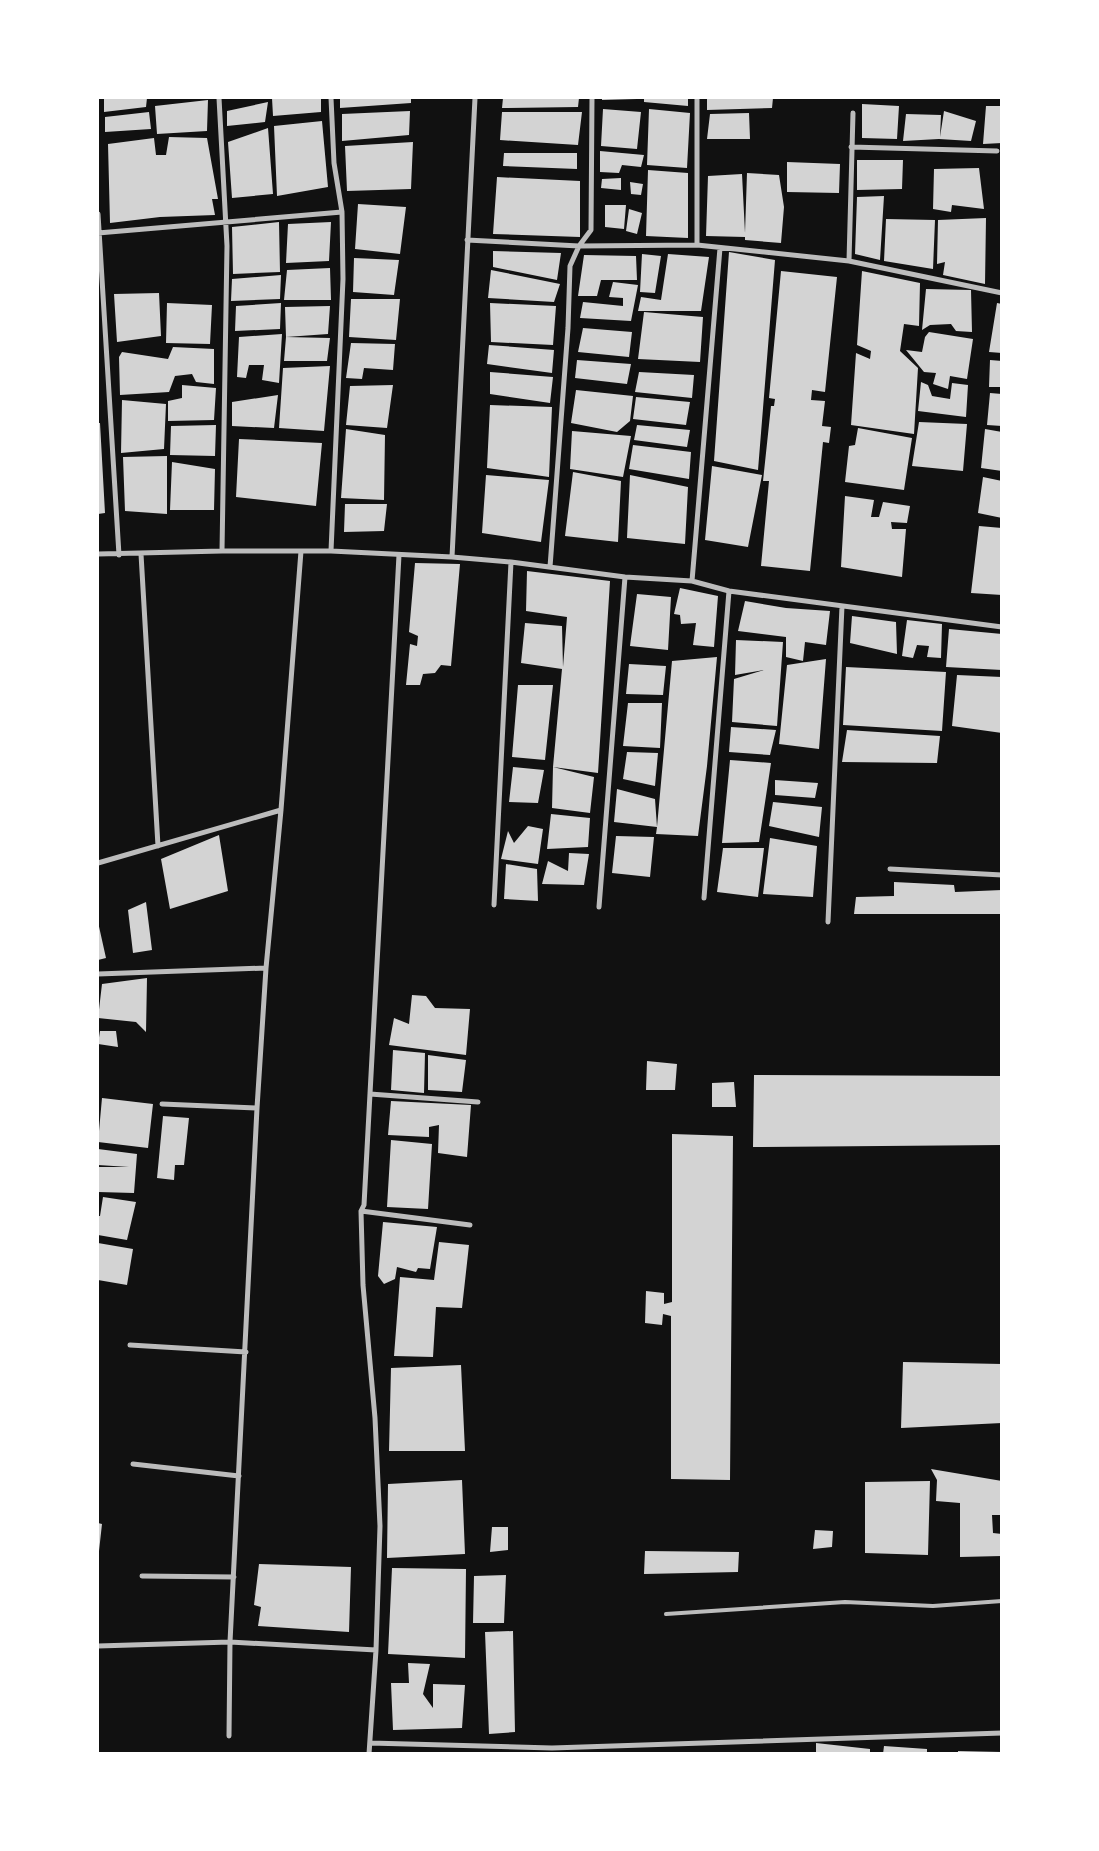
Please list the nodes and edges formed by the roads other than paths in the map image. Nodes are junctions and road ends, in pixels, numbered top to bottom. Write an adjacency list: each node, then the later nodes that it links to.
1 (220, 98): 11 (street)
2 (331, 98): 9 (street)
3 (475, 98): 13 (street)
4 (592, 98): 15 (street)
5 (696, 98): 14 (street)
6 (853, 113): 7 (street)
7 (851, 147): 8 (street); 17 (street)
8 (997, 151)
9 (342, 212): 11 (street); 20 (street)
10 (98, 214): 12 (street)
11 (227, 221): 12 (street); 19 (street)
12 (98, 233): 23 (street)
13 (467, 240): 15 (street); 26 (street)
14 (697, 245): 15 (street); 16 (street)
15 (579, 246): 28 (street)
16 (720, 248): 17 (street); 30 (street)
17 (849, 261): 18 (street)
18 (1002, 293)
19 (222, 551): 21 (street); 24 (street)
20 (331, 551): 21 (street); 25 (street)
21 (300, 552): 34 (street)
22 (98, 554): 23 (street)
23 (119, 554): 24 (street)
24 (141, 554): 35 (street)
25 (399, 555): 26 (street); 45 (street)
26 (452, 557): 27 (street)
27 (511, 562): 28 (street); 40 (street)
28 (550, 567): 29 (street)
29 (625, 577): 30 (street); 41 (street)
30 (692, 581): 31 (street)
31 (729, 591): 32 (street); 39 (street)
32 (842, 606): 33 (street); 42 (street)
33 (1002, 627)
34 (281, 810): 35 (street); 43 (street)
35 (158, 846): 36 (street)
36 (98, 863)
37 (890, 869): 38 (street)
38 (1002, 875)
39 (704, 898)
40 (494, 905)
41 (599, 907)
42 (828, 922)
43 (266, 968): 44 (street); 48 (street)
44 (98, 974)
45 (370, 1094): 46 (street); 49 (street)
46 (478, 1102)
47 (162, 1104): 48 (street)
48 (258, 1108): 52 (street)
49 (361, 1211): 50 (street); 61 (street)
50 (470, 1224)
51 (130, 1345): 52 (street)
52 (246, 1352): 54 (street)
53 (133, 1464): 54 (street)
54 (239, 1476): 56 (street)
55 (142, 1576): 56 (street)
56 (234, 1577): 59 (street)
57 (1002, 1601): 58 (lane)
58 (666, 1614)
59 (230, 1642): 60 (street); 61 (street); 63 (street)
60 (98, 1646)
61 (376, 1650): 64 (street)
62 (1002, 1733): 64 (street)
63 (228, 1736)
64 (370, 1743): 65 (street)
65 (369, 1754)

